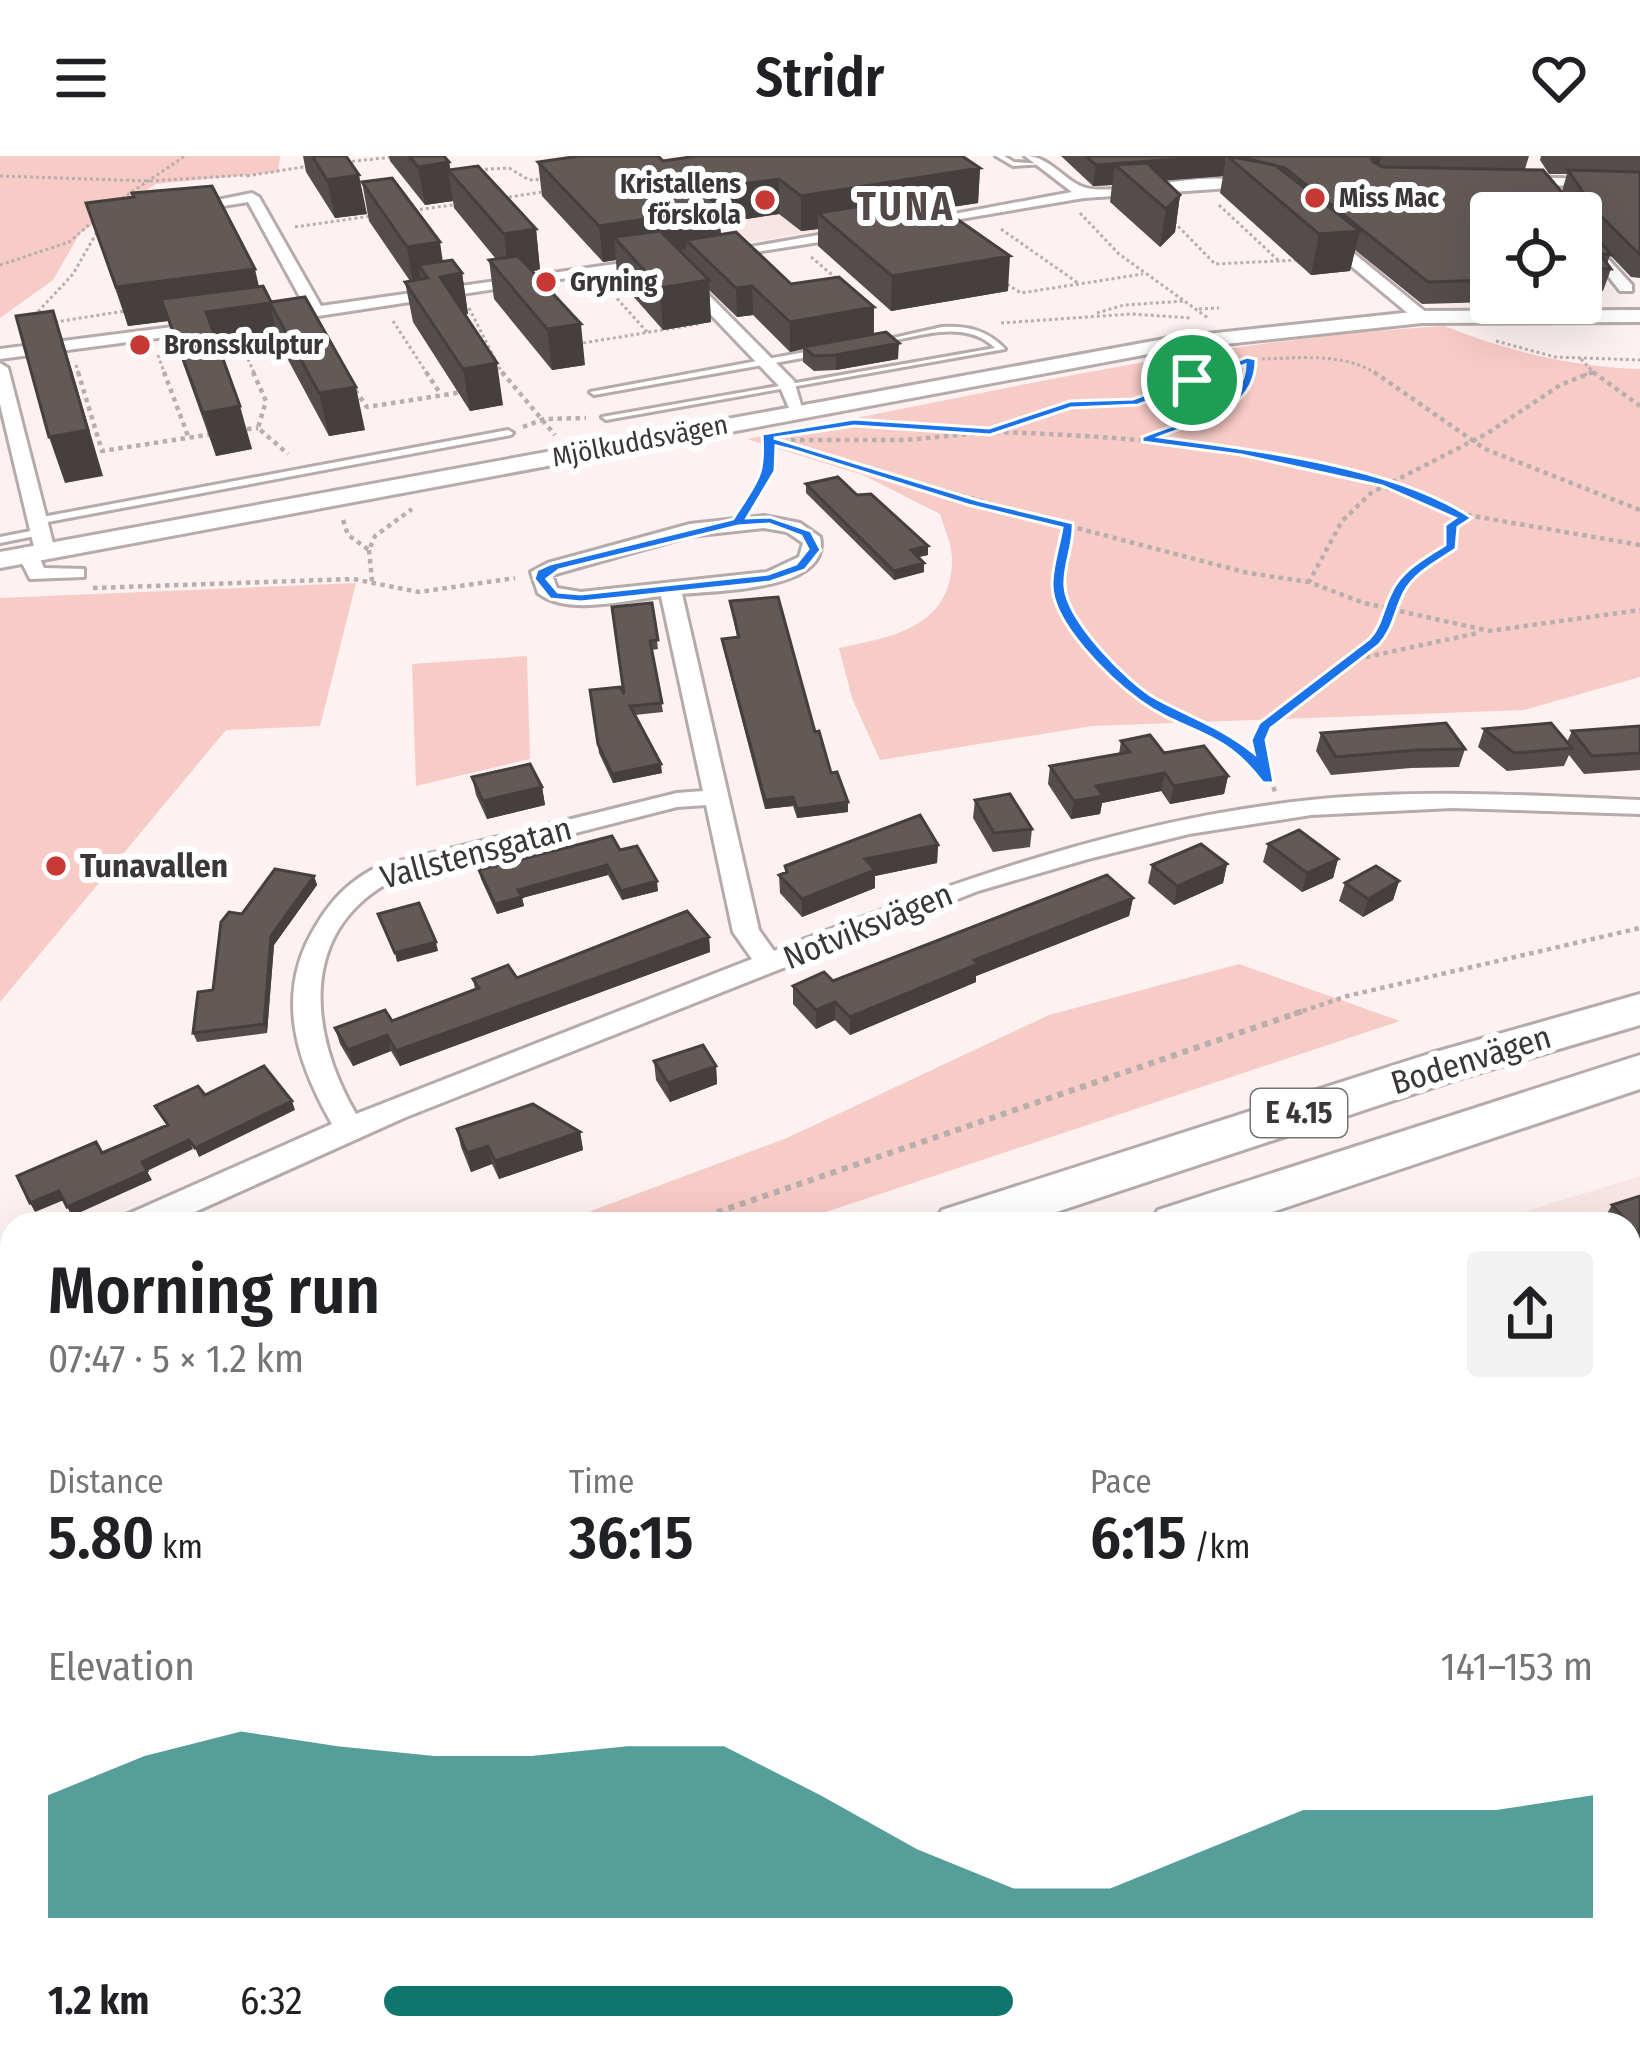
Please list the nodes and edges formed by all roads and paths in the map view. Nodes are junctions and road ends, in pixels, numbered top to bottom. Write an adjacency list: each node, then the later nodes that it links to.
1 (185, 156): 13 (path)
2 (404, 156): 4 (path)
3 (999, 156): 5 (lane)
4 (338, 160)
5 (1037, 160): 19 (street)
6 (311, 166): 13 (path)
7 (509, 168): 8 (path); 11 (path); 12 (path)
8 (466, 170)
9 (1534, 174): 14 (street); 15 (street); 17 (street)
10 (0, 176): 13 (path)
11 (486, 178)
12 (548, 178)
13 (149, 181): 23 (path)
14 (1499, 181)
15 (1640, 184)
16 (561, 189): 20 (path)
17 (1548, 192)
18 (1275, 196): 19 (street)
19 (1087, 199): 32 (street); 43 (path)
20 (491, 200)
21 (1217, 202): 40 (path)
22 (466, 203): 31 (path)
23 (112, 205)
24 (188, 207): 27 (street); 29 (street); 34 (street)
25 (102, 214): 42 (path)
26 (379, 215): 34 (path)
27 (151, 218): 52 (path)
28 (1169, 218): 40 (path)
29 (173, 223)
30 (1310, 224): 58 (street)
31 (416, 227)
32 (892, 227)
33 (1002, 230): 45 (path)
34 (274, 231): 54 (street)
35 (869, 231): 41 (street)
36 (802, 250): 46 (path)
37 (1308, 259): 40 (path)
38 (1602, 259): 39 (street); 47 (street)
39 (1622, 260)
40 (1279, 261)
41 (667, 262): 48 (street); 59 (street)
42 (0, 265)
43 (1143, 274): 45 (path); 49 (path)
44 (1000, 279): 45 (path)
45 (1078, 283)
46 (844, 285)
47 (1626, 288)
48 (458, 292): 50 (street); 86 (path)
49 (1188, 301): 53 (path); 55 (path)
50 (380, 302): 54 (street); 81 (path)
51 (1219, 308): 53 (path)
52 (132, 310)
53 (1198, 310): 55 (path)
54 (316, 312): 60 (street)
55 (1090, 316): 61 (path)
56 (1449, 316): 57 (street, Mjölkuddsvägen); 58 (street, Mjölkuddsvägen); 71 (path)
57 (1640, 316)
58 (1422, 317): 87 (street, Mjölkuddsvägen)
59 (726, 319): 63 (path); 72 (street)
60 (254, 321)
61 (993, 323)
62 (233, 324): 69 (street)
63 (566, 325)
64 (852, 346): 77 (lane)
65 (243, 348): 90 (path)
66 (155, 349): 93 (path)
67 (72, 350): 93 (path)
68 (830, 350): 72 (lane)
69 (0, 354)
70 (1250, 359): 74 (path); 91 (path); 95 (path); 96 (path)
71 (1581, 359): 73 (path); 76 (path)
72 (765, 361): 77 (street); 80 (lane)
73 (1640, 361)
74 (1210, 363)
75 (0, 368): 107 (street)
76 (1593, 372): 82 (path); 96 (path)
77 (788, 385): 84 (lane); 87 (street)
78 (352, 386): 81 (path)
79 (465, 391): 81 (path)
80 (594, 392)
81 (440, 393)
82 (1640, 406)
83 (889, 414): 85 (path)
84 (606, 417): 86 (path)
85 (879, 417)
86 (544, 419): 92 (path); 97 (path)
87 (797, 421): 94 (path); 107 (street, Mjölkuddsvägen)
88 (867, 423): 91 (path)
89 (759, 427): 94 (path)
90 (259, 428): 93 (path); 98 (path)
91 (990, 432): 94 (path); 95 (path)
92 (508, 433): 98 (lane)
93 (188, 436)
94 (767, 438): 104 (path); 105 (path)
95 (1146, 439): 99 (path)
96 (1474, 442): 99 (path); 101 (path)
97 (563, 448)
98 (304, 472): 107 (lane)
99 (1386, 484): 102 (path); 114 (path)
100 (412, 508): 109 (path)
101 (1640, 510)
102 (1460, 514): 108 (path); 116 (path)
103 (343, 516): 109 (path)
104 (738, 522): 111 (street); 115 (street)
105 (1069, 526): 114 (path); 120 (path)
106 (0, 540): 107 (lane)
107 (38, 540): 110 (street, Mjölkuddsvägen); 112 (street)
108 (1640, 545)
109 (369, 550): 113 (path)
110 (0, 560)
111 (542, 572): 113 (path); 115 (street)
112 (77, 580): 113 (path)
113 (372, 581)
114 (1310, 582): 116 (path)
115 (670, 590): 121 (street)
116 (1394, 608): 118 (path); 119 (path)
117 (1640, 610): 118 (path)
118 (1490, 631): 119 (path)
119 (1353, 660): 120 (path)
120 (1269, 780): 122 (path)
121 (716, 796): 125 (street); 128 (street, Vallstensgatan)
122 (1280, 800)
123 (1640, 806): 125 (street, Notviksvägen)
124 (1640, 928): 130 (path)
125 (770, 964): 128 (street, Notviksvägen)
126 (1640, 1009): 131 (main road, Bodenvägen / E 4.15)
127 (1640, 1072): 132 (main road, Bodenvägen / E 4.15)
128 (349, 1128): 129 (street, Notviksvägen)
129 (164, 1212)
130 (717, 1212)
131 (997, 1212)
132 (1219, 1212)

